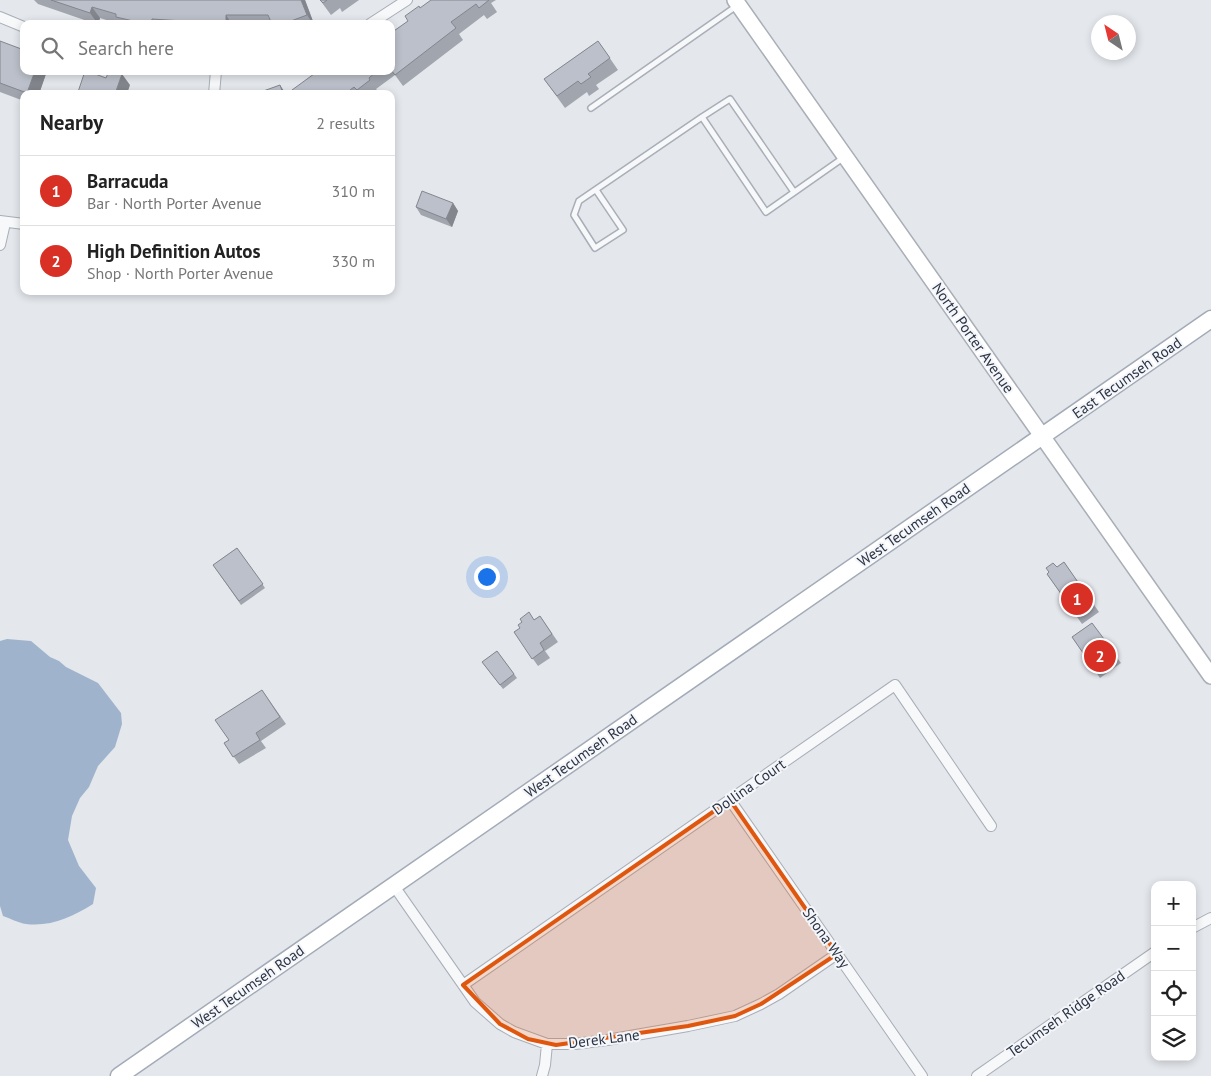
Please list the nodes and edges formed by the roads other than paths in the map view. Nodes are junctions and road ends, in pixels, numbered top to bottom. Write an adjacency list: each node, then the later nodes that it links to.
1 (407, 0): 4 (street)
2 (736, 2): 8 (lane); 10 (main road, North Porter Avenue)
3 (0, 17): 5 (street)
4 (376, 20)
5 (20, 25)
6 (216, 75): 7 (street)
7 (214, 90)
8 (592, 108)
9 (702, 117): 11 (lane); 12 (lane); 12 (lane)
10 (846, 156): 12 (lane); 17 (main road, North Porter Avenue)
11 (596, 190): 11 (lane)
12 (794, 192)
13 (2, 222): 14 (street); 15 (street)
14 (20, 224)
15 (0, 245)
16 (1211, 319): 17 (main road, East Tecumseh Road)
17 (1043, 436): 18 (main road, North Porter Avenue); 21 (main road, West Tecumseh Road)
18 (1211, 676)
19 (730, 800): 20 (street, Dollina Court); 24 (street, Shona Way); 26 (street, Dollina Court)
20 (991, 826)
21 (394, 886): 26 (street, Derek Lane); 28 (main road, West Tecumseh Road)
22 (1211, 918): 23 (street)
23 (1196, 926)
24 (837, 954): 27 (street, Derek Lane); 30 (street, Shona Way)
25 (1151, 955): 31 (street, Tecumseh Ridge Road)
26 (463, 985): 27 (street, Derek Lane)
27 (547, 1044): 29 (street)
28 (119, 1076)
29 (542, 1076)
30 (922, 1076)
31 (977, 1076)

